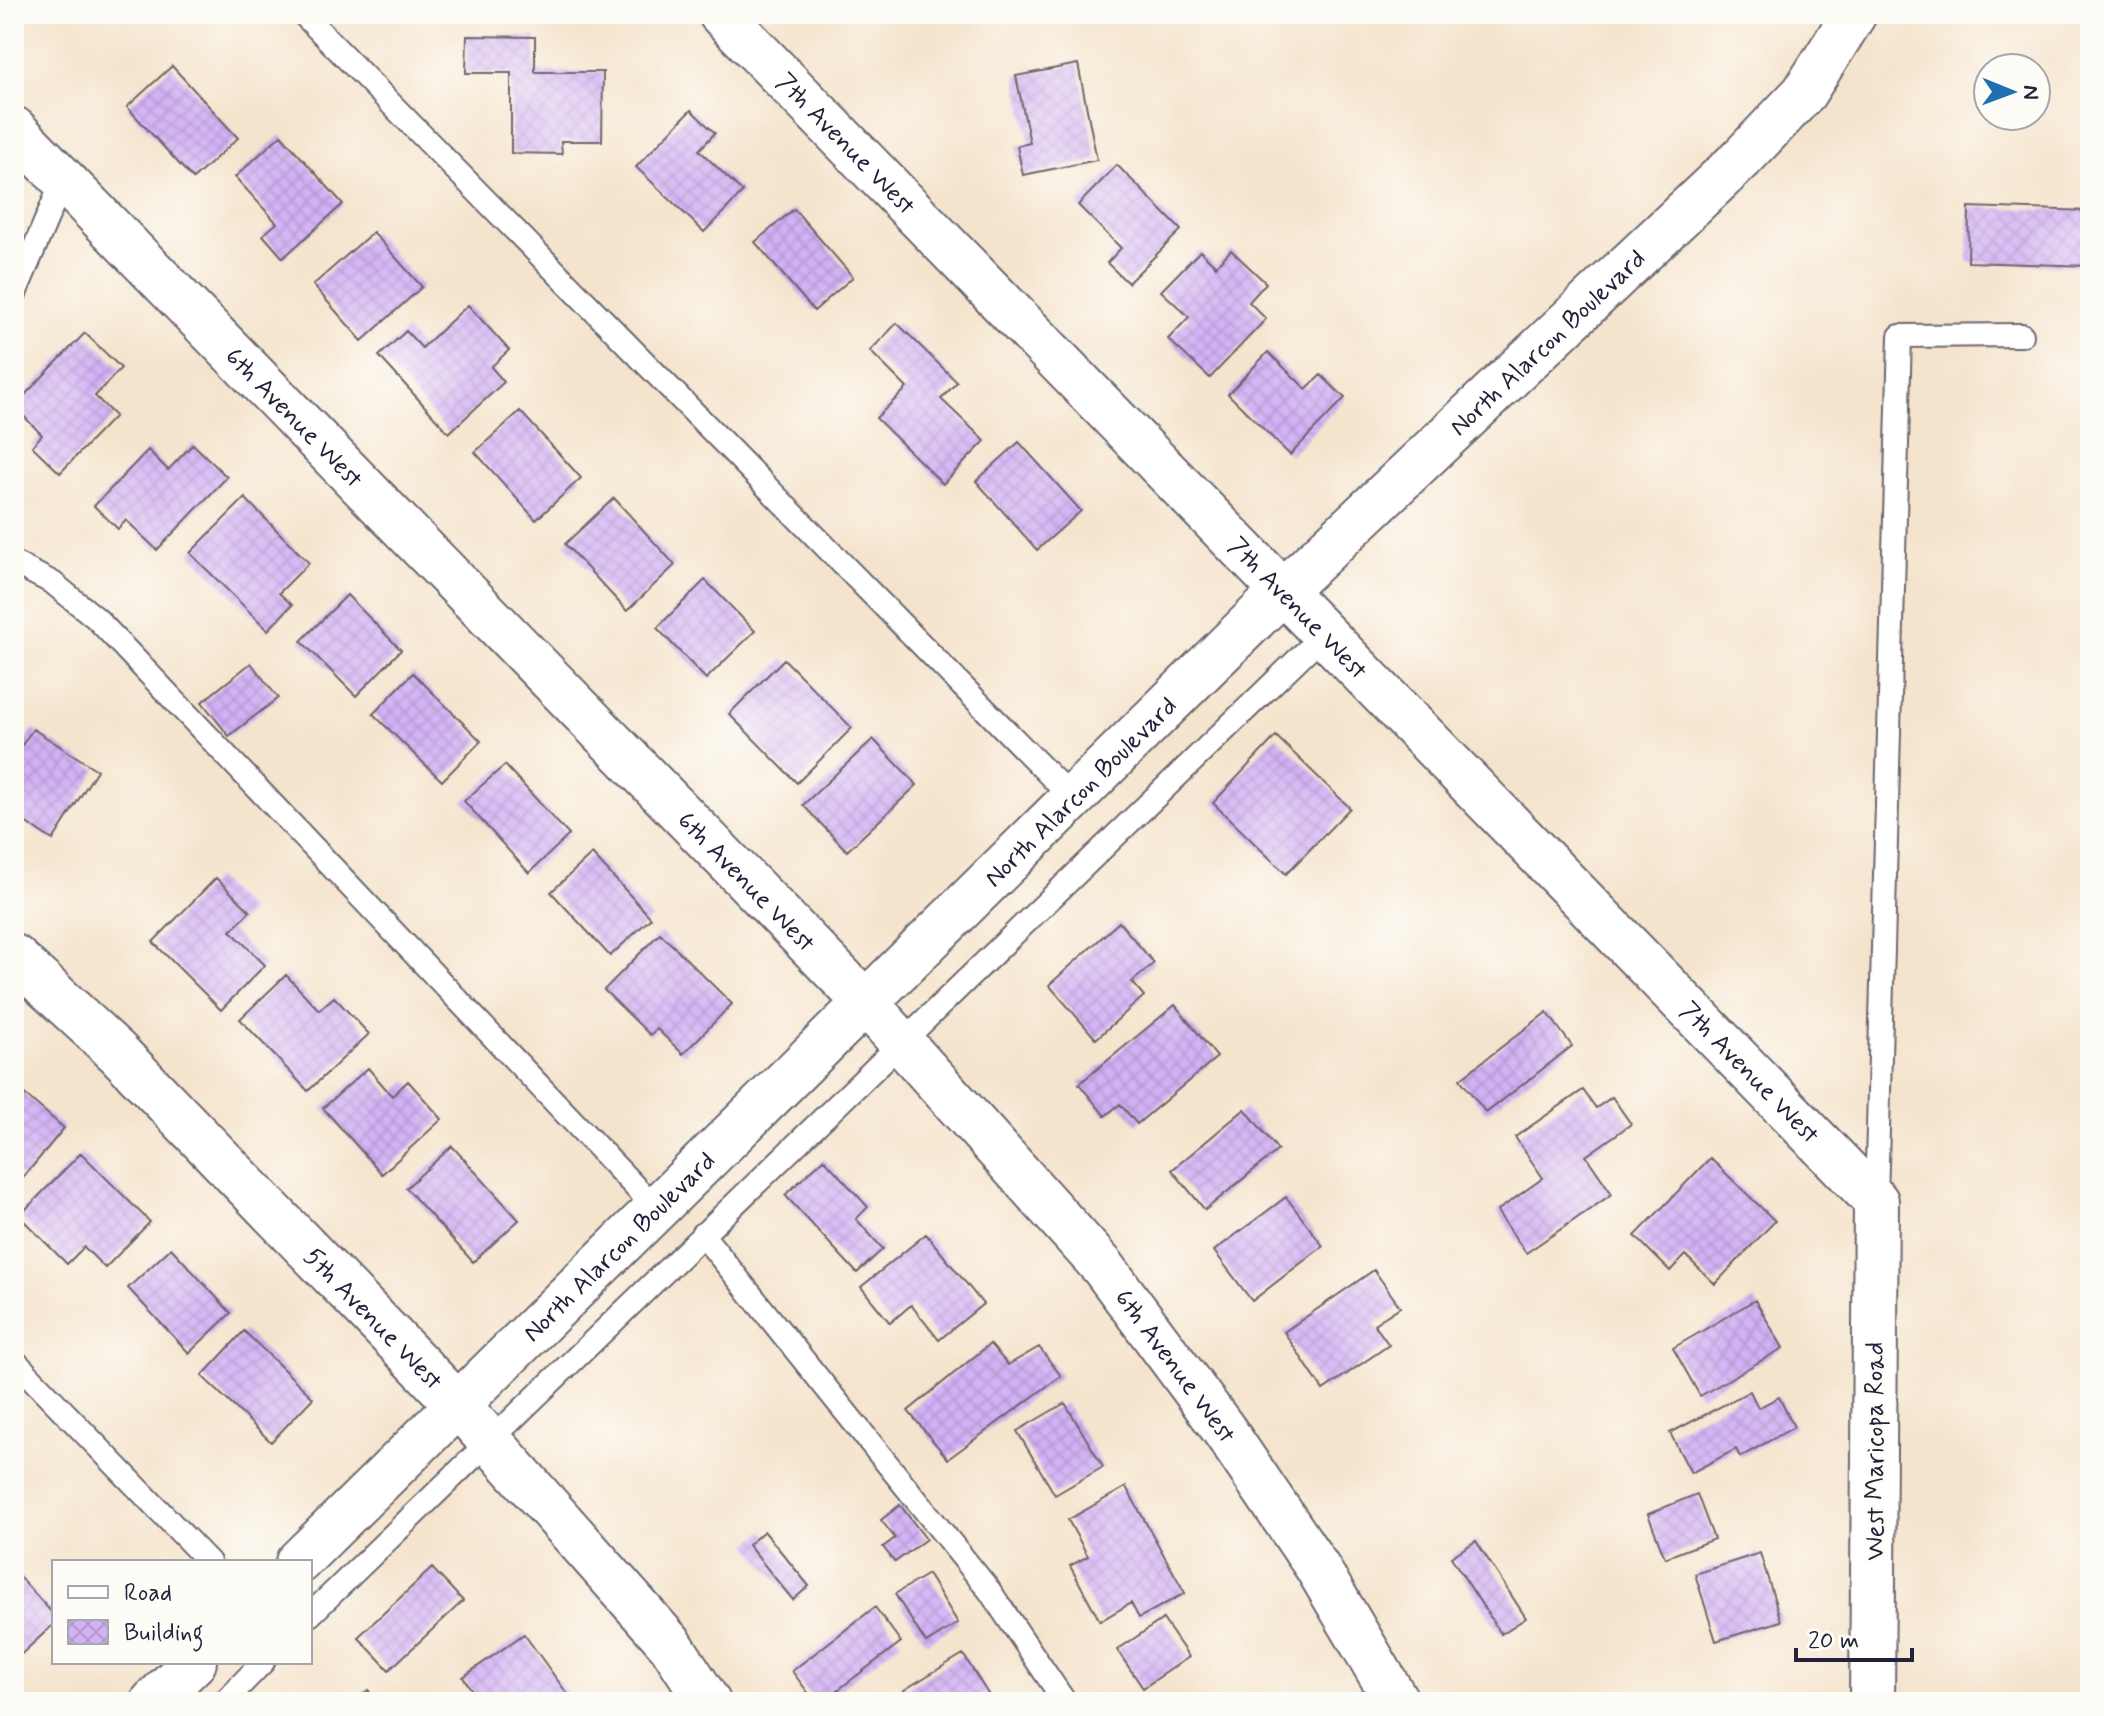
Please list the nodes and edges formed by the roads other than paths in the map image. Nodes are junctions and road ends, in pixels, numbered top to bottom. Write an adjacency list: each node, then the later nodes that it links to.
1 (303, 14): 11 (lane)
2 (721, 14): 9 (street, 7th Avenue West)
3 (1854, 14): 9 (street, North Alarcon Boulevard)
4 (14, 129): 5 (street, 6th Avenue West)
5 (63, 180): 6 (lane); 13 (street, 6th Avenue West)
6 (14, 296)
7 (2022, 335): 15 (lane)
8 (14, 563): 16 (lane)
9 (1284, 590): 10 (street, 7th Avenue West); 11 (street, North Alarcon Boulevard)
10 (1325, 633): 14 (lane); 15 (street, 7th Avenue West)
11 (1073, 799): 13 (street, North Alarcon Boulevard)
12 (14, 957): 19 (street, 5th Avenue West)
13 (867, 1004): 14 (street, 6th Avenue West); 16 (street, North Alarcon Boulevard)
14 (902, 1044): 17 (lane); 30 (street, 6th Avenue West)
15 (1876, 1201): 31 (street, West Maricopa Road)
16 (658, 1211): 19 (street, North Alarcon Boulevard)
17 (702, 1234): 20 (lane); 29 (lane)
18 (14, 1360): 21 (lane)
19 (459, 1406): 20 (street, 5th Avenue West); 22 (street, North Alarcon Boulevard)
20 (491, 1442): 23 (lane); 28 (street, 5th Avenue West)
21 (207, 1560)
22 (300, 1560)
23 (312, 1613)
24 (192, 1664): 26 (street)
25 (261, 1664): 27 (lane)
26 (153, 1702)
27 (224, 1702)
28 (708, 1702)
29 (1065, 1702)
30 (1397, 1702)
31 (1872, 1702)

